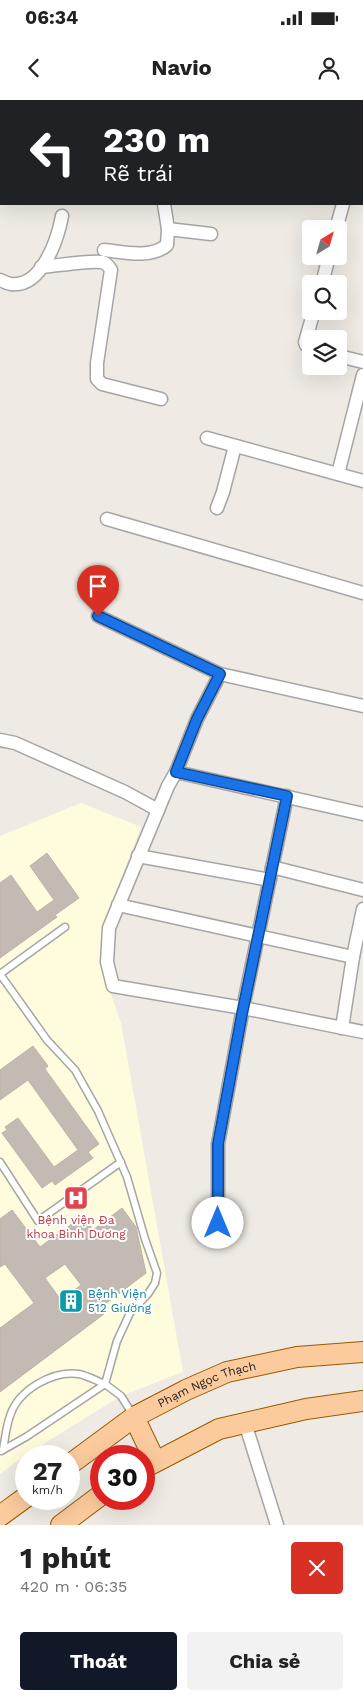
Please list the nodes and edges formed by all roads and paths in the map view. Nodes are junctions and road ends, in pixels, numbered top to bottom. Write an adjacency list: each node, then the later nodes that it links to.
1 (164, 205): 5 (street)
2 (343, 205): 4 (street)
3 (62, 216): 8 (street)
4 (339, 220)
5 (168, 229): 6 (street); 7 (street)
6 (211, 234)
7 (104, 250)
8 (41, 267): 9 (street); 13 (street)
9 (0, 280)
10 (347, 358): 11 (street)
11 (363, 362)
12 (363, 375): 16 (street)
13 (161, 399)
14 (207, 438): 15 (street)
15 (235, 446): 16 (street); 18 (street)
16 (338, 474): 17 (street)
17 (363, 480)
18 (217, 508)
19 (107, 519): 20 (street)
20 (363, 593)
21 (98, 616): 22 (street)
22 (220, 674): 23 (street); 25 (street)
23 (363, 706)
24 (0, 740): 27 (street)
25 (176, 772): 26 (street); 27 (street)
26 (287, 796): 28 (street); 30 (street)
27 (158, 810): 29 (street)
28 (363, 814)
29 (138, 856): 30 (street); 32 (street)
30 (271, 874): 31 (street); 35 (street)
31 (363, 890)
32 (118, 905): 35 (street); 38 (street)
33 (363, 909): 36 (street)
34 (65, 927): 37 (lane)
35 (258, 936): 36 (street); 38 (street)
36 (353, 957): 39 (street)
37 (0, 974): 42 (lane)
38 (243, 1008): 39 (street); 43 (street)
39 (342, 1028): 40 (street)
40 (363, 1032)
41 (0, 1162): 42 (lane)
42 (121, 1162): 45 (lane)
43 (218, 1223)
44 (363, 1352): 47 (main road, Phạm Ngọc Thạch)
45 (105, 1384): 47 (lane); 50 (lane); 50 (lane)
46 (363, 1401): 48 (main road)
47 (134, 1417): 49 (main road); 51 (main road, Phạm Ngọc Thạch)
48 (244, 1423): 52 (main road); 57 (street)
49 (143, 1445)
50 (1, 1451)
51 (80, 1457)
52 (155, 1462)
53 (90, 1503): 56 (main road)
54 (15, 1505): 55 (main road)
55 (0, 1516)
56 (61, 1525)
57 (277, 1525)

